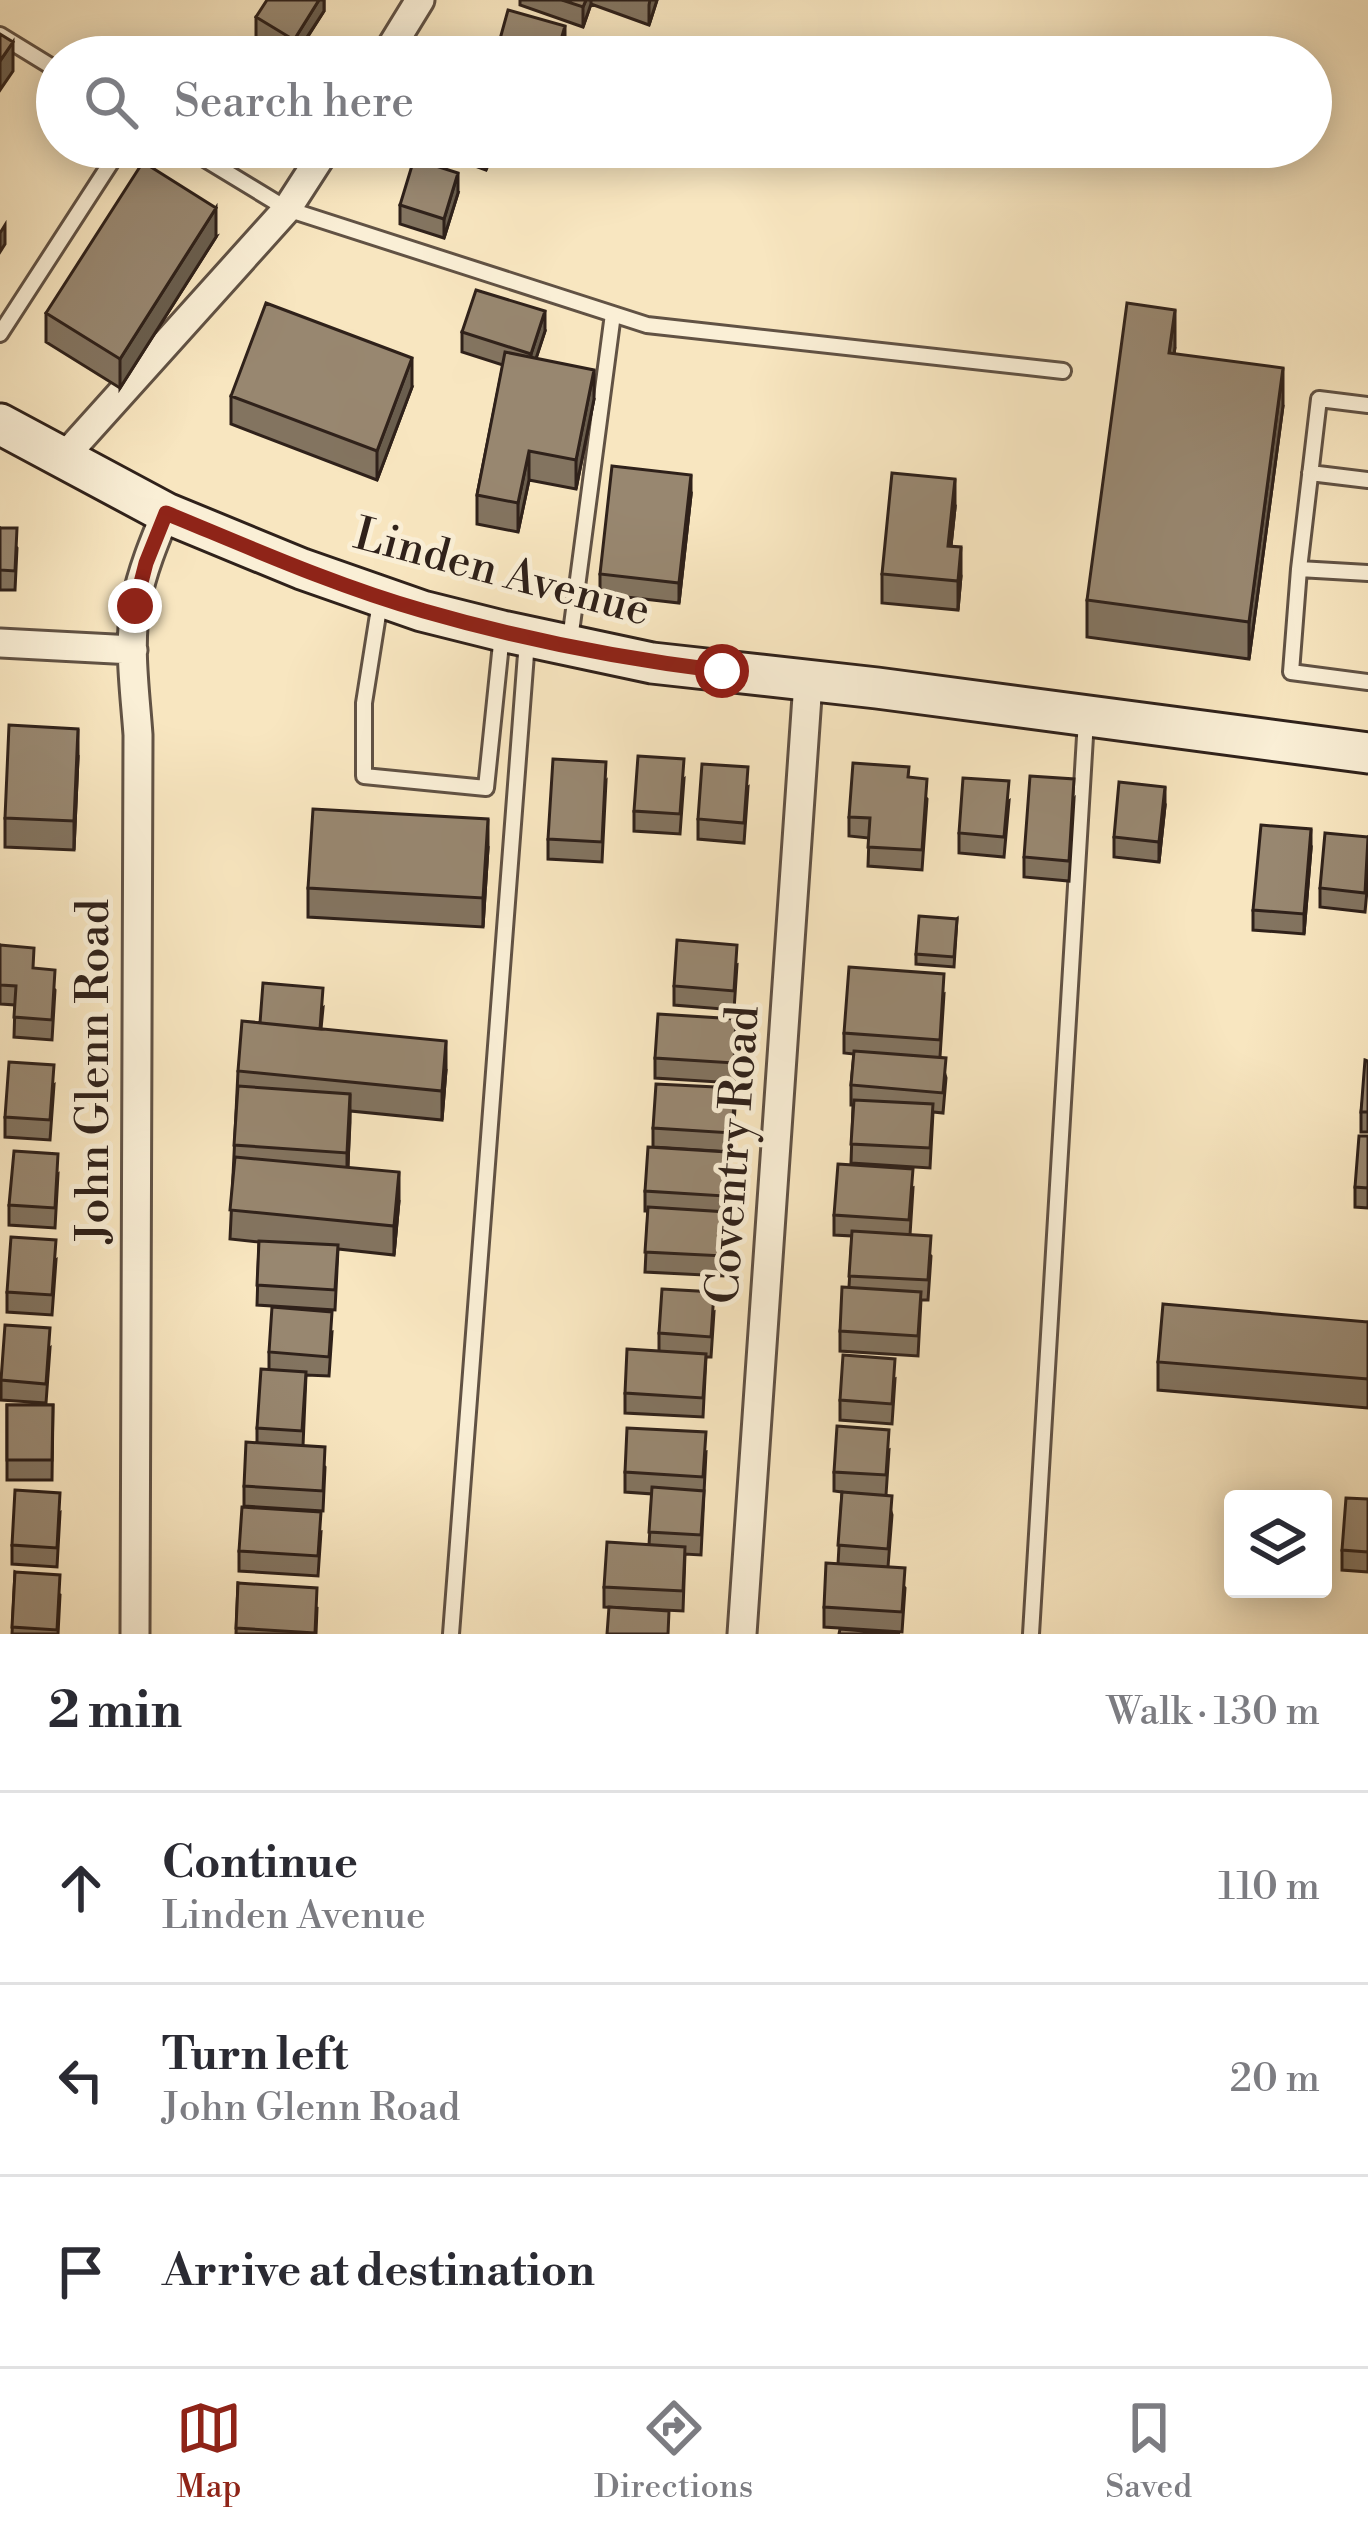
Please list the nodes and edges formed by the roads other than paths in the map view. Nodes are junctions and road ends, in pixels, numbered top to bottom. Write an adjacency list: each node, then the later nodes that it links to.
1 (420, 0): 3 (street)
2 (0, 35): 4 (lane)
3 (398, 36)
4 (36, 57)
5 (107, 168): 10 (lane)
6 (220, 168): 8 (lane)
7 (313, 168): 8 (street)
8 (287, 209): 9 (lane); 14 (street)
9 (613, 314): 11 (lane); 23 (lane)
10 (0, 334)
11 (1063, 370)
12 (1368, 405): 15 (lane)
13 (0, 424): 14 (main road, Linden Avenue)
14 (63, 458): 17 (main road, Linden Avenue)
15 (1310, 473): 16 (lane); 18 (lane)
16 (1368, 480)
17 (166, 513): 20 (main road, Linden Avenue); 24 (street, John Glenn Road)
18 (1299, 569): 19 (lane); 26 (lane)
19 (1368, 573)
20 (381, 596): 21 (main road, Linden Avenue); 21 (lane)
21 (515, 634): 23 (main road, Linden Avenue); 30 (lane)
22 (0, 643): 24 (street)
23 (569, 645): 25 (main road, Linden Avenue)
24 (133, 650): 29 (street, John Glenn Road)
25 (808, 682): 27 (main road, Linden Avenue); 31 (street, Coventry Road)
26 (1368, 682)
27 (1087, 715): 28 (main road, Linden Avenue); 32 (lane)
28 (1368, 753)
29 (135, 1634)
30 (451, 1634)
31 (742, 1634)
32 (1031, 1634)

